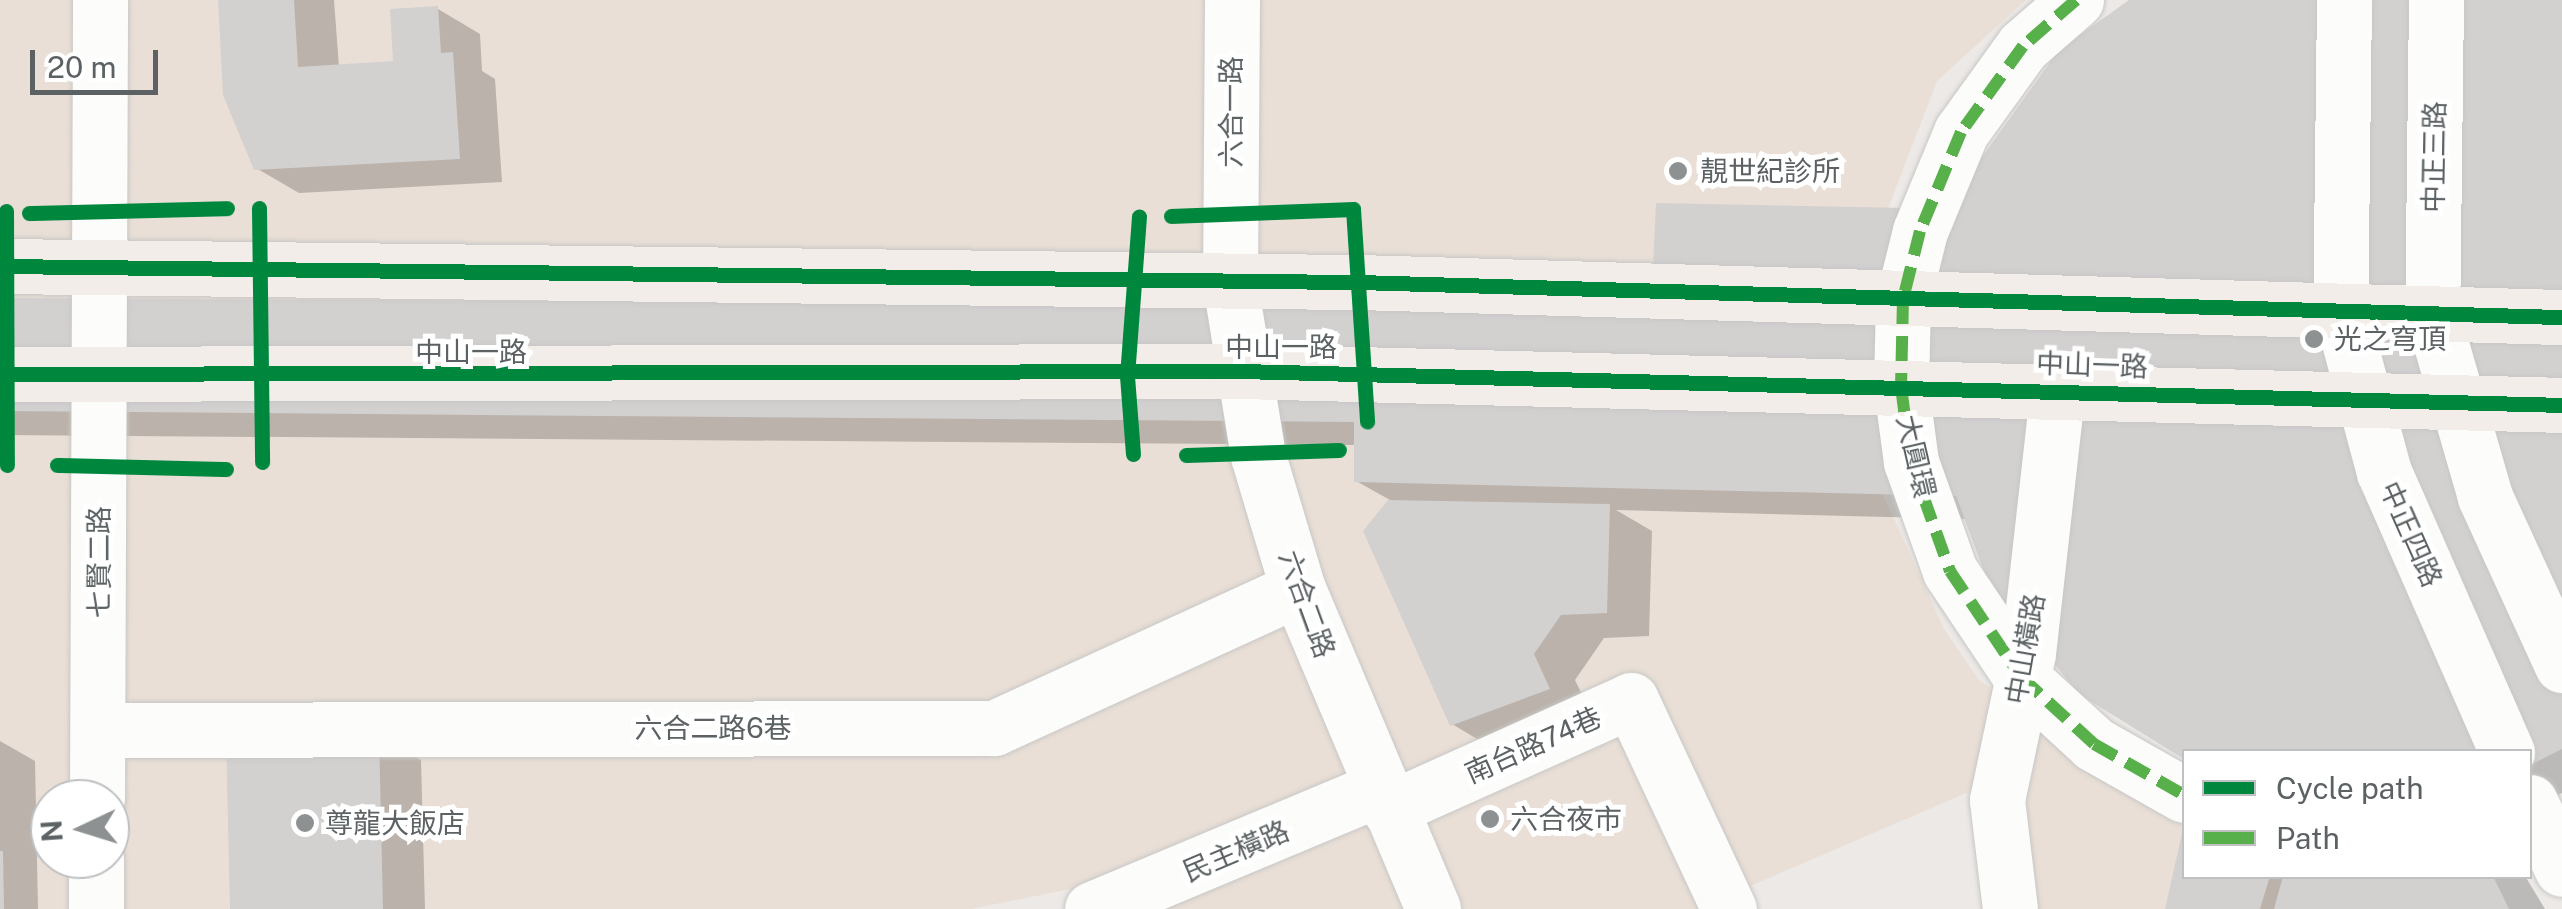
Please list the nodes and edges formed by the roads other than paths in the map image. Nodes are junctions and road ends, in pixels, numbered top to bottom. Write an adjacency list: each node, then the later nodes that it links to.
1 (100, 0): 6 (street, 七賢二路)
2 (1232, 0): 8 (street, 六合一路)
3 (2076, 0): 9 (street, 大圓環)
4 (2344, 0): 10 (street)
5 (2436, 0): 11 (street, 中正三路)
6 (99, 265): 7 (main road); 8 (main road); 15 (street, 七賢二路)
7 (0, 266)
8 (1230, 284): 9 (main road); 13 (street, 六合二路)
9 (1903, 299): 10 (main road); 17 (street, 大圓環)
10 (2340, 308): 11 (main road); 18 (street, 中正四路)
11 (2432, 313): 12 (main road); 19 (street)
12 (2562, 316)
13 (1240, 371): 15 (main road, 中山一路); 17 (main road, 中山一路); 21 (street, 六合二路)
14 (0, 374): 15 (main road, 中山一路)
15 (100, 376): 24 (street, 七賢二路)
16 (2058, 387): 17 (main road, 中山一路); 18 (main road, 中山一路); 23 (street, 中山橫路)
17 (1901, 388): 23 (street, 大圓環)
18 (2364, 401): 19 (main road, 中山一路); 25 (street, 中正四路)
19 (2458, 401): 20 (main road, 中山一路); 22 (street)
20 (2562, 405)
21 (1298, 589): 24 (street, 六合二路6巷); 28 (street, 六合二路)
22 (2562, 666)
23 (2021, 677): 27 (street, 大圓環); 36 (street, 中山橫路)
24 (98, 730): 26 (street, 七賢二路)
25 (2506, 749)
26 (97, 779)
27 (2182, 794)
28 (1384, 799): 33 (street, 民主橫路); 34 (street, 六合二路); 35 (street, 南台路74巷)
29 (2532, 806): 30 (street)
30 (2562, 869)
31 (96, 879): 32 (street)
32 (96, 909)
33 (1092, 909)
34 (1433, 909)
35 (1729, 909)
36 (2010, 909)

